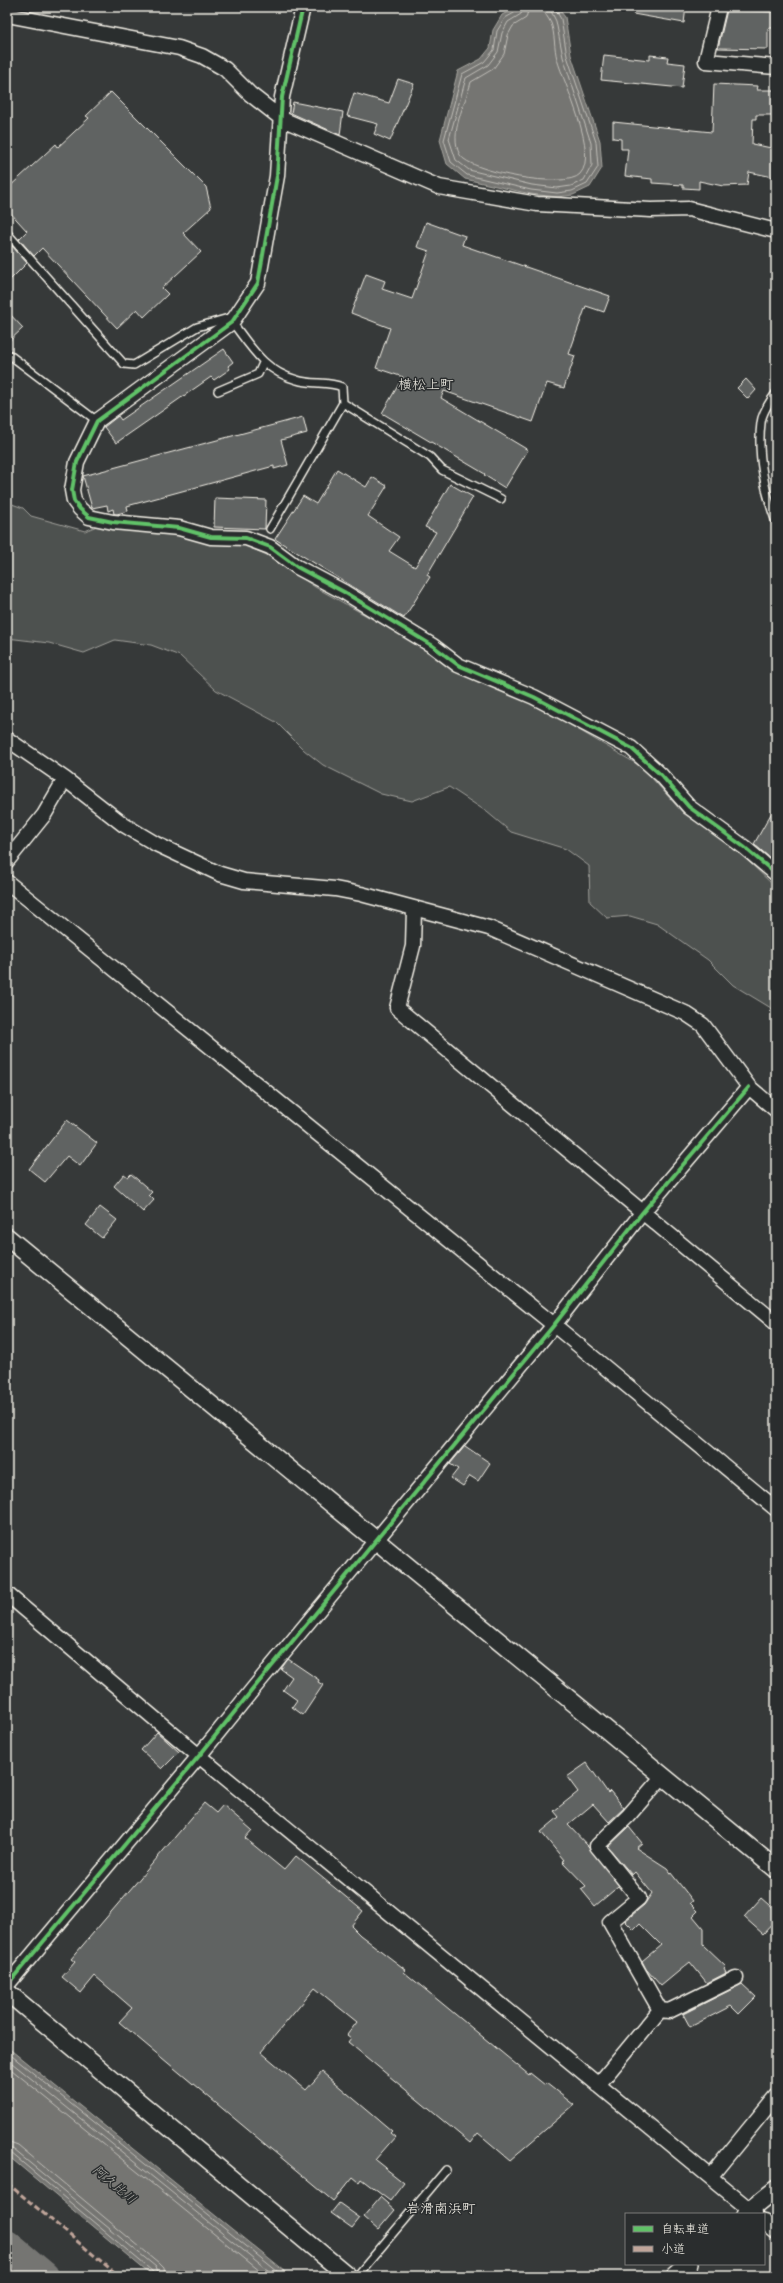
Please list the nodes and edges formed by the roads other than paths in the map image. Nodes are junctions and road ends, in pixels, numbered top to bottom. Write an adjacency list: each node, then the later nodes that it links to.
1 (303, 7): 5 (street)
2 (719, 7): 4 (street)
3 (7, 15): 5 (street)
4 (776, 67)
5 (282, 119): 6 (street); 8 (street)
6 (776, 231)
7 (7, 233): 8 (lane)
8 (234, 319): 10 (lane); 14 (street)
9 (7, 354): 14 (lane)
10 (262, 363): 11 (lane); 13 (lane)
11 (218, 391)
12 (776, 393): 16 (lane)
13 (343, 403): 15 (lane); 17 (lane)
14 (97, 420): 21 (street)
15 (501, 499)
16 (776, 522)
17 (270, 529)
18 (7, 739): 19 (street)
19 (65, 779): 20 (street); 23 (street)
20 (7, 861)
21 (776, 874)
22 (7, 882): 29 (street)
23 (414, 909): 24 (street); 26 (street)
24 (749, 1087): 25 (street); 26 (street)
25 (776, 1110)
26 (642, 1213): 28 (street); 29 (street)
27 (7, 1237): 31 (street)
28 (776, 1323)
29 (554, 1325): 30 (street); 31 (street)
30 (776, 1509)
31 (376, 1540): 33 (street); 34 (street)
32 (7, 1594): 33 (street)
33 (200, 1756): 37 (street); 40 (street)
34 (663, 1776): 35 (street); 39 (street)
35 (776, 1869)
36 (736, 1978): 39 (street)
37 (7, 1985)
38 (7, 1992): 49 (street)
39 (660, 2010): 40 (street)
40 (598, 2085): 43 (street)
41 (776, 2096): 43 (street)
42 (446, 2170): 50 (lane)
43 (710, 2177): 45 (street)
44 (776, 2188): 45 (street)
45 (750, 2213)
46 (765, 2223): 47 (street)
47 (776, 2232)
48 (688, 2265): 51 (street)
49 (348, 2276)
50 (357, 2276)
51 (675, 2276)

